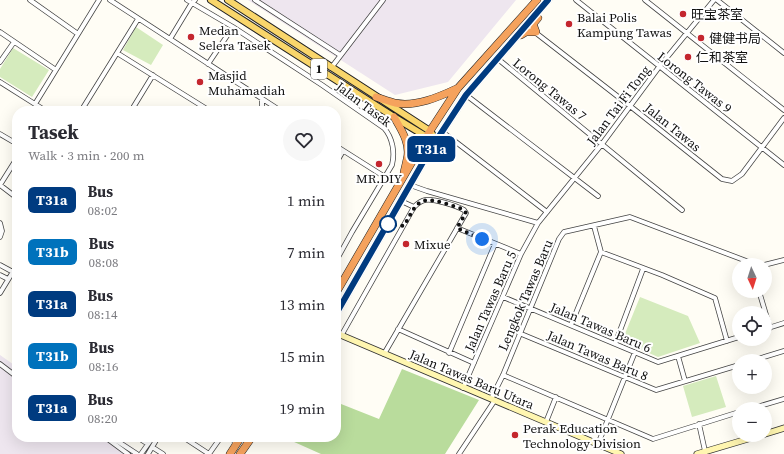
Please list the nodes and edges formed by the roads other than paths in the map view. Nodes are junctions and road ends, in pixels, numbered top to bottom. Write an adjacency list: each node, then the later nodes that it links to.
1 (30, 0): 21 (street)
2 (99, 0): 21 (street)
3 (110, 0): 15 (street)
4 (211, 0): 50 (main road, 1)
5 (228, 0): 33 (main road, 1)
6 (255, 0): 27 (street)
7 (383, 0): 27 (street)
8 (537, 0): 29 (highway)
9 (541, 0): 16 (highway)
10 (549, 0): 16 (highway); 19 (highway)
11 (576, 0): 32 (street, Lorong Tawas 9)
12 (645, 0): 20 (street)
13 (716, 0): 20 (street, Jalan Tai Fi Tong); 26 (street)
14 (191, 2): 17 (street, Jalan Tasek); 23 (street)
15 (138, 19): 23 (street); 25 (street)
16 (527, 26): 19 (street, Jalan Tawas); 22 (highway); 29 (highway)
17 (233, 27): 31 (street); 62 (street, Jalan Tasek)
18 (0, 32): 24 (street)
19 (536, 32): 22 (highway); 48 (street, Jalan Tawas)
20 (687, 33): 32 (street, Jalan Tai Fi Tong); 49 (street)
21 (78, 34): 34 (street)
22 (517, 37): 28 (highway)
23 (170, 39): 31 (street)
24 (14, 42): 30 (street); 34 (street)
25 (117, 53): 35 (street); 43 (street)
26 (784, 53)
27 (340, 56): 33 (street)
28 (498, 59): 38 (highway); 56 (street, Lorong Tawas 7)
29 (483, 60): 37 (highway)
30 (0, 62)
31 (208, 64): 40 (street)
32 (660, 67): 48 (street, Jalan Tai Fi Tong); 57 (street, Lorong Tawas 9)
33 (331, 68): 39 (main road, 1)
34 (56, 70): 41 (street)
35 (153, 75): 44 (street); 45 (street)
36 (0, 82): 41 (street)
37 (458, 88): 39 (highway); 53 (highway)
38 (466, 95): 55 (highway); 64 (street)
39 (376, 97): 53 (main road, 1)
40 (262, 99): 46 (street); 47 (street)
41 (35, 104): 42 (street)
42 (38, 106)
43 (84, 106)
44 (135, 106)
45 (202, 106)
46 (262, 106)
47 (273, 106)
48 (630, 106): 56 (street, Jalan Tai Fi Tong); 57 (street, Jalan Tawas)
49 (784, 110)
50 (394, 117): 53 (main road, 1); 63 (highway)
51 (784, 118): 57 (street)
52 (0, 134): 54 (street)
53 (429, 134): 55 (main road, 1); 63 (highway)
54 (12, 141)
55 (435, 142): 66 (highway); 72 (street)
56 (602, 144): 64 (street, Jalan Tai Fi Tong); 71 (street, Lorong Tawas 7)
57 (763, 148): 60 (street, Lorong Tawas 9)
58 (343, 151): 59 (street); 62 (street)
59 (341, 154)
60 (784, 165)
61 (12, 166): 65 (street)
62 (385, 177): 80 (street, Jalan Tasek)
63 (403, 178): 92 (highway)
64 (575, 178): 68 (street); 72 (street, Jalan Tai Fi Tong)
65 (0, 185): 67 (street)
66 (410, 185): 69 (highway); 74 (street)
67 (12, 194)
68 (598, 196)
69 (401, 201): 70 (street); 78 (highway)
70 (414, 208): 76 (street); 102 (street)
71 (682, 210)
72 (548, 212): 74 (street, Jalan Tai Fi Tong)
73 (0, 223): 77 (street)
74 (538, 223): 82 (street, Jalan Tawas Baru 5)
75 (594, 226): 81 (street); 83 (street, Lengkok Tawas Baru); 97 (street, Lengkok Tawas Baru)
76 (457, 228): 79 (street); 101 (street)
77 (0, 237)
78 (376, 244): 93 (highway); 96 (highway)
79 (495, 244): 82 (street); 110 (street)
80 (341, 252)
81 (601, 252): 87 (street); 99 (street)
82 (521, 254): 95 (street, Jalan Tawas Baru 5)
83 (738, 258)
84 (784, 260): 85 (street)
85 (772, 263)
86 (0, 265): 88 (street)
87 (643, 269): 106 (street); 107 (street)
88 (12, 271)
89 (12, 273): 91 (street)
90 (0, 275): 91 (street)
91 (8, 279): 94 (street)
92 (341, 283)
93 (341, 290)
94 (0, 293)
95 (503, 297): 97 (street, Jalan Tawas Baru 6); 114 (street, Jalan Tawas Baru 5)
96 (341, 305)
97 (530, 308): 99 (street, Jalan Tawas Baru 6); 103 (street, Lengkok Tawas Baru)
98 (784, 323): 100 (street)
99 (571, 326): 107 (street, Jalan Tawas Baru 6)
100 (772, 327)
101 (398, 329): 110 (street); 111 (street)
102 (341, 332)
103 (519, 333): 118 (street, Lengkok Tawas Baru); 119 (street, Jalan Tawas Baru 8)
104 (341, 336): 111 (street, Jalan Tawas Baru Utara)
105 (732, 339): 106 (street, Jalan Tawas Baru 6)
106 (727, 341): 113 (street, Jalan Tawas Baru 6)
107 (615, 344): 109 (street, Jalan Tawas Baru 6)
108 (784, 351): 112 (street)
109 (635, 352): 113 (street, Jalan Tawas Baru 6); 119 (street)
110 (449, 353): 114 (street)
111 (384, 354): 121 (street, Jalan Tawas Baru Utara)
112 (772, 355)
113 (678, 356): 120 (street)
114 (474, 363): 121 (street, Jalan Tawas Baru 5)
115 (0, 364): 117 (street)
116 (732, 367): 120 (street, Jalan Tawas Baru 8)
117 (12, 373)
118 (502, 375): 122 (street); 124 (street, Lengkok Tawas Baru)
119 (625, 377): 120 (street, Jalan Tawas Baru 8); 127 (street)
120 (685, 381)
121 (463, 388): 124 (street, Jalan Tawas Baru Utara)
122 (556, 397): 127 (street); 128 (street)
123 (784, 399): 125 (street)
124 (493, 400): 128 (street, Jalan Tawas Baru Utara); 156 (street, Lengkok Tawas Baru)
125 (772, 403)
126 (732, 414): 129 (street)
127 (608, 419): 129 (street); 143 (street)
128 (546, 422): 143 (street, Jalan Tawas Baru Utara)
129 (699, 424): 147 (street)
130 (784, 428): 131 (street)
131 (772, 432)
132 (112, 442): 148 (street)
133 (119, 442): 149 (street)
134 (144, 442): 144 (street)
135 (151, 442): 144 (street)
136 (154, 442): 144 (street)
137 (191, 442): 153 (street)
138 (217, 442): 153 (street)
139 (235, 442): 145 (street)
140 (238, 442): 145 (highway)
141 (248, 442): 155 (highway)
142 (740, 442): 147 (street)
143 (598, 444): 146 (street, Jalan Tawas Baru Utara)
144 (150, 446): 150 (street); 151 (street); 152 (street)
145 (235, 446): 154 (highway)
146 (608, 452): 157 (street, Jalan Tawas Baru Utara)
147 (706, 453): 158 (street)
148 (128, 454)
149 (137, 454)
150 (141, 454)
151 (148, 454)
152 (163, 454)
153 (209, 454)
154 (230, 454)
155 (240, 454)
156 (459, 454)
157 (619, 454)
158 (697, 454)

